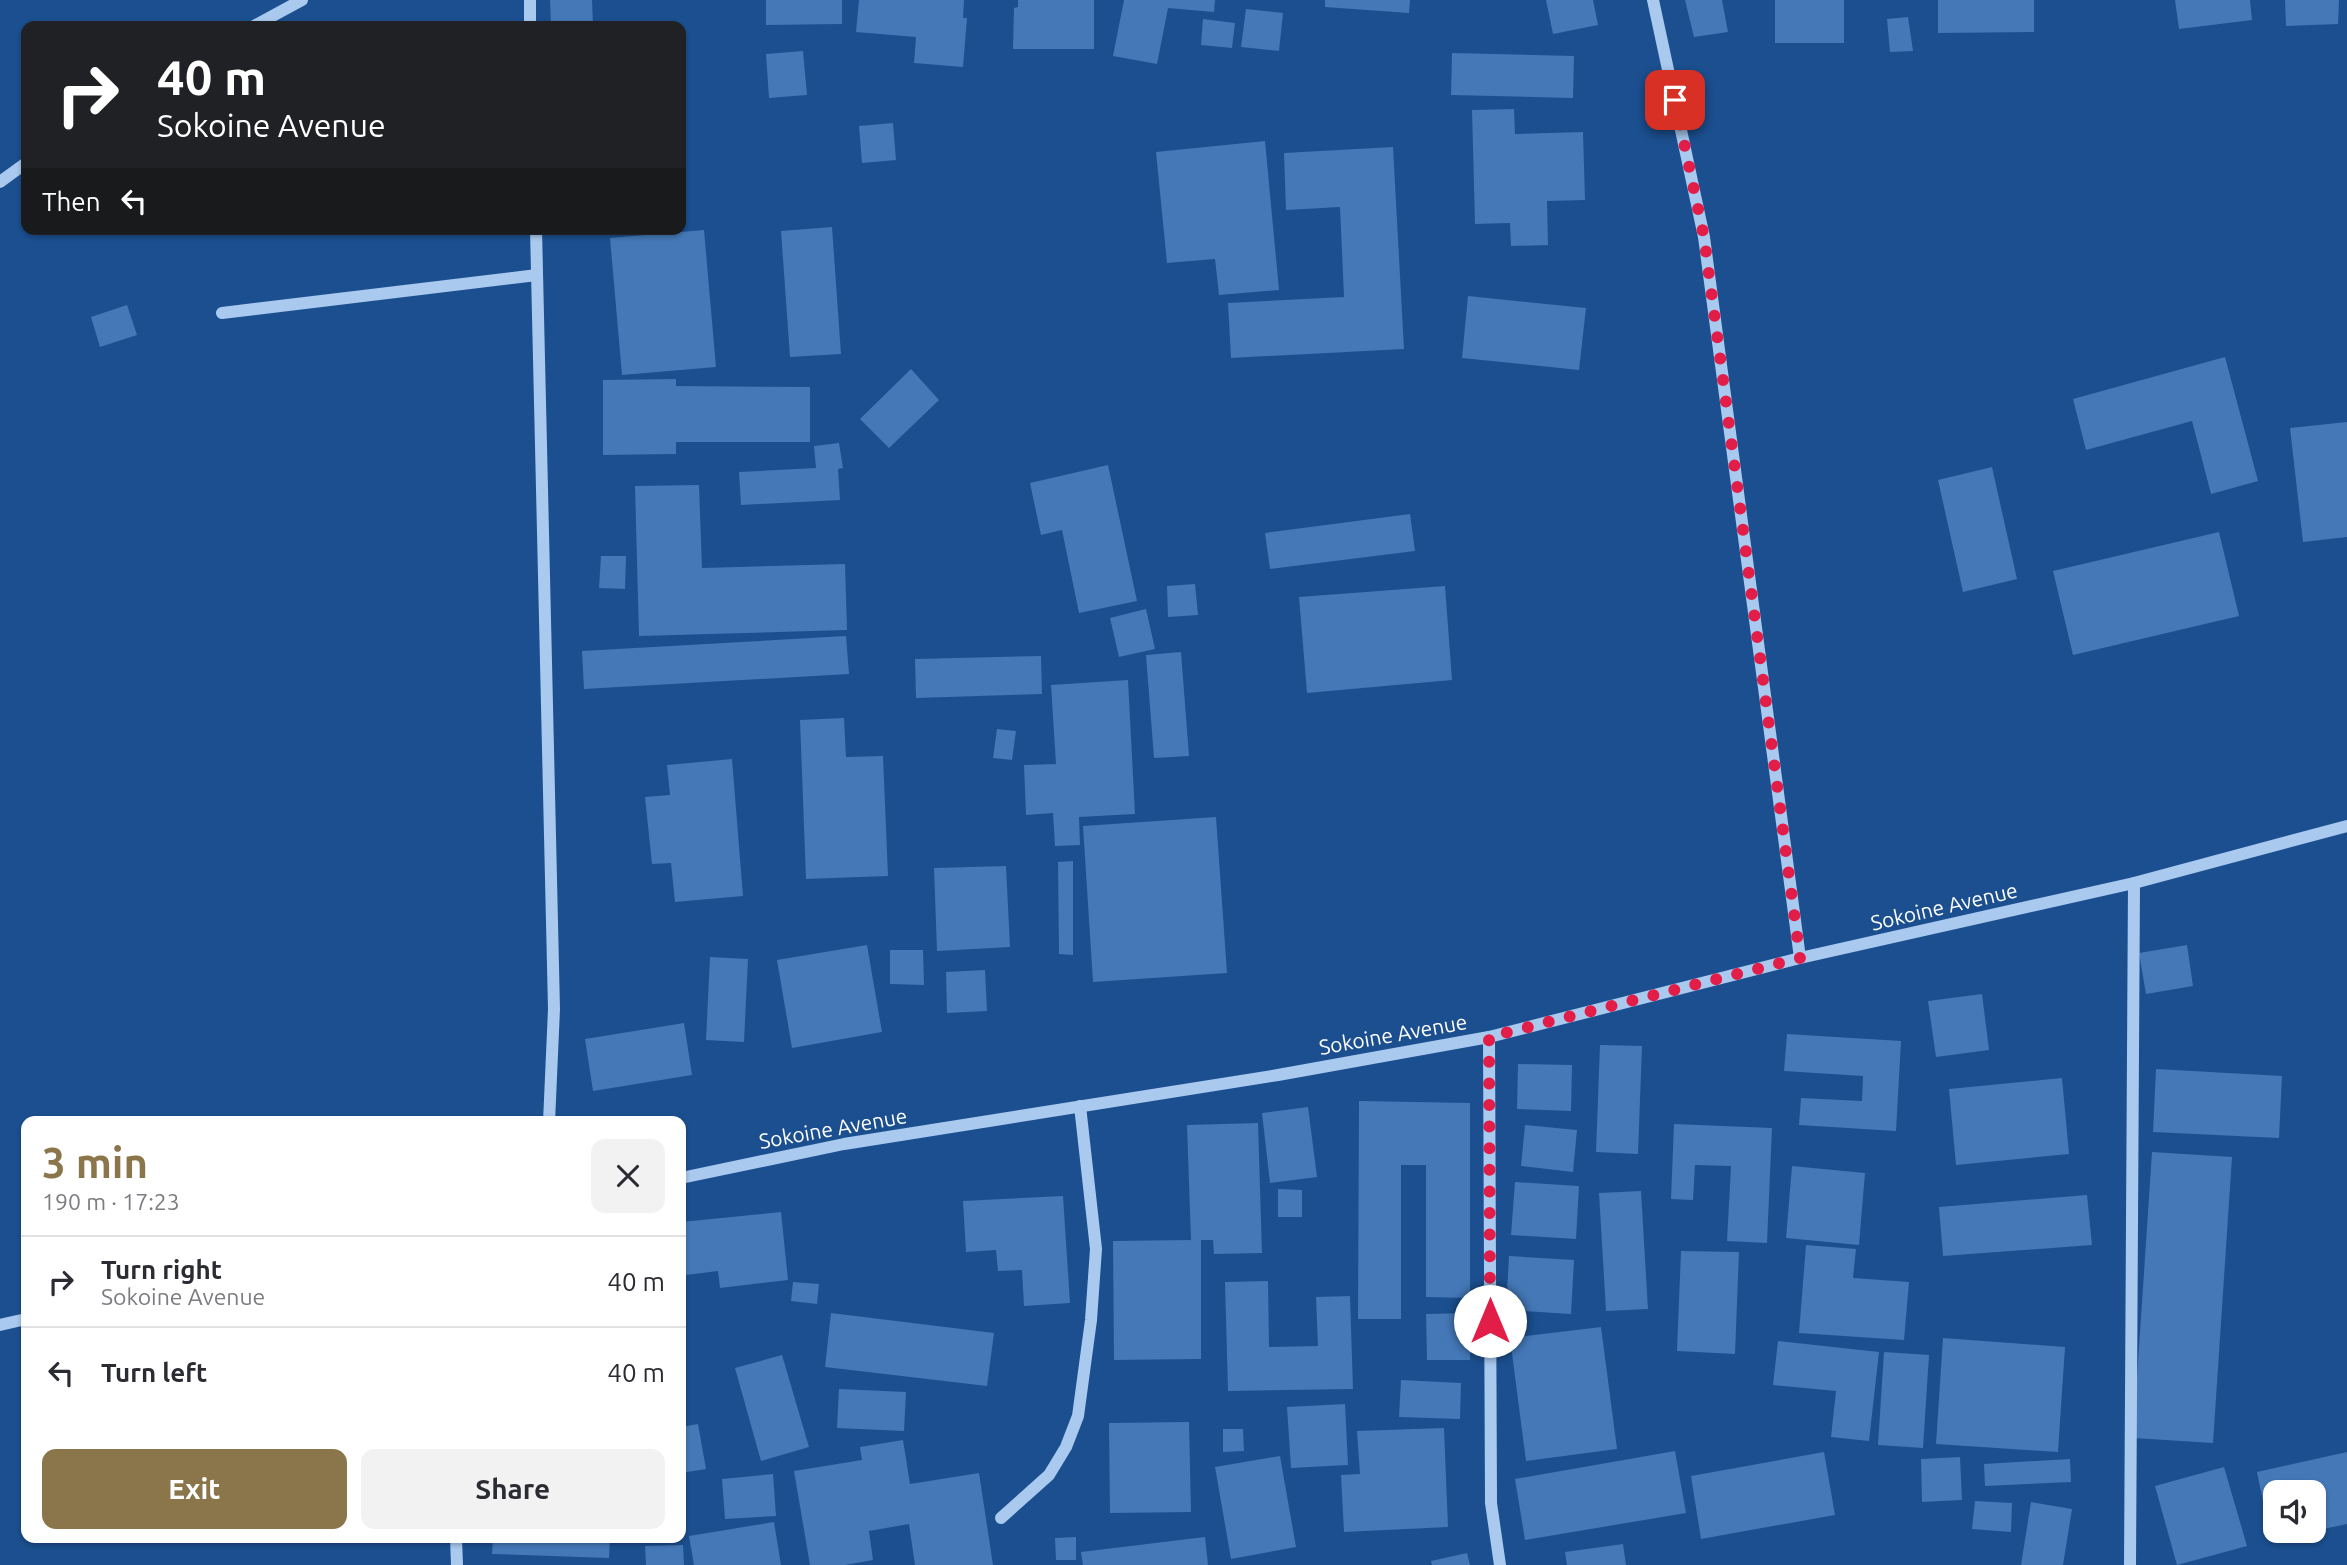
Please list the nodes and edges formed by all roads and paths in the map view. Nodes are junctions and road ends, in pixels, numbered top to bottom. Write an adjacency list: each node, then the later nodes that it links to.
1 (302, 0): 4 (street)
2 (530, 0): 5 (street)
3 (1653, 0): 13 (street)
4 (263, 21)
5 (530, 21)
6 (21, 167): 7 (street)
7 (0, 182)
8 (536, 235): 9 (street)
9 (537, 275): 10 (street); 16 (street)
10 (222, 313)
11 (2347, 825): 12 (street, Sokoine Avenue)
12 (2134, 883): 13 (street, Sokoine Avenue); 24 (street)
13 (1800, 958): 14 (street, Sokoine Avenue)
14 (1489, 1037): 15 (street, Sokoine Avenue); 23 (street)
15 (1080, 1107): 17 (street, Sokoine Avenue); 20 (street)
16 (549, 1116)
17 (686, 1177)
18 (21, 1320): 19 (street)
19 (0, 1325)
20 (1001, 1518)
21 (456, 1543): 22 (street)
22 (457, 1565)
23 (1500, 1565)
24 (2130, 1565)

